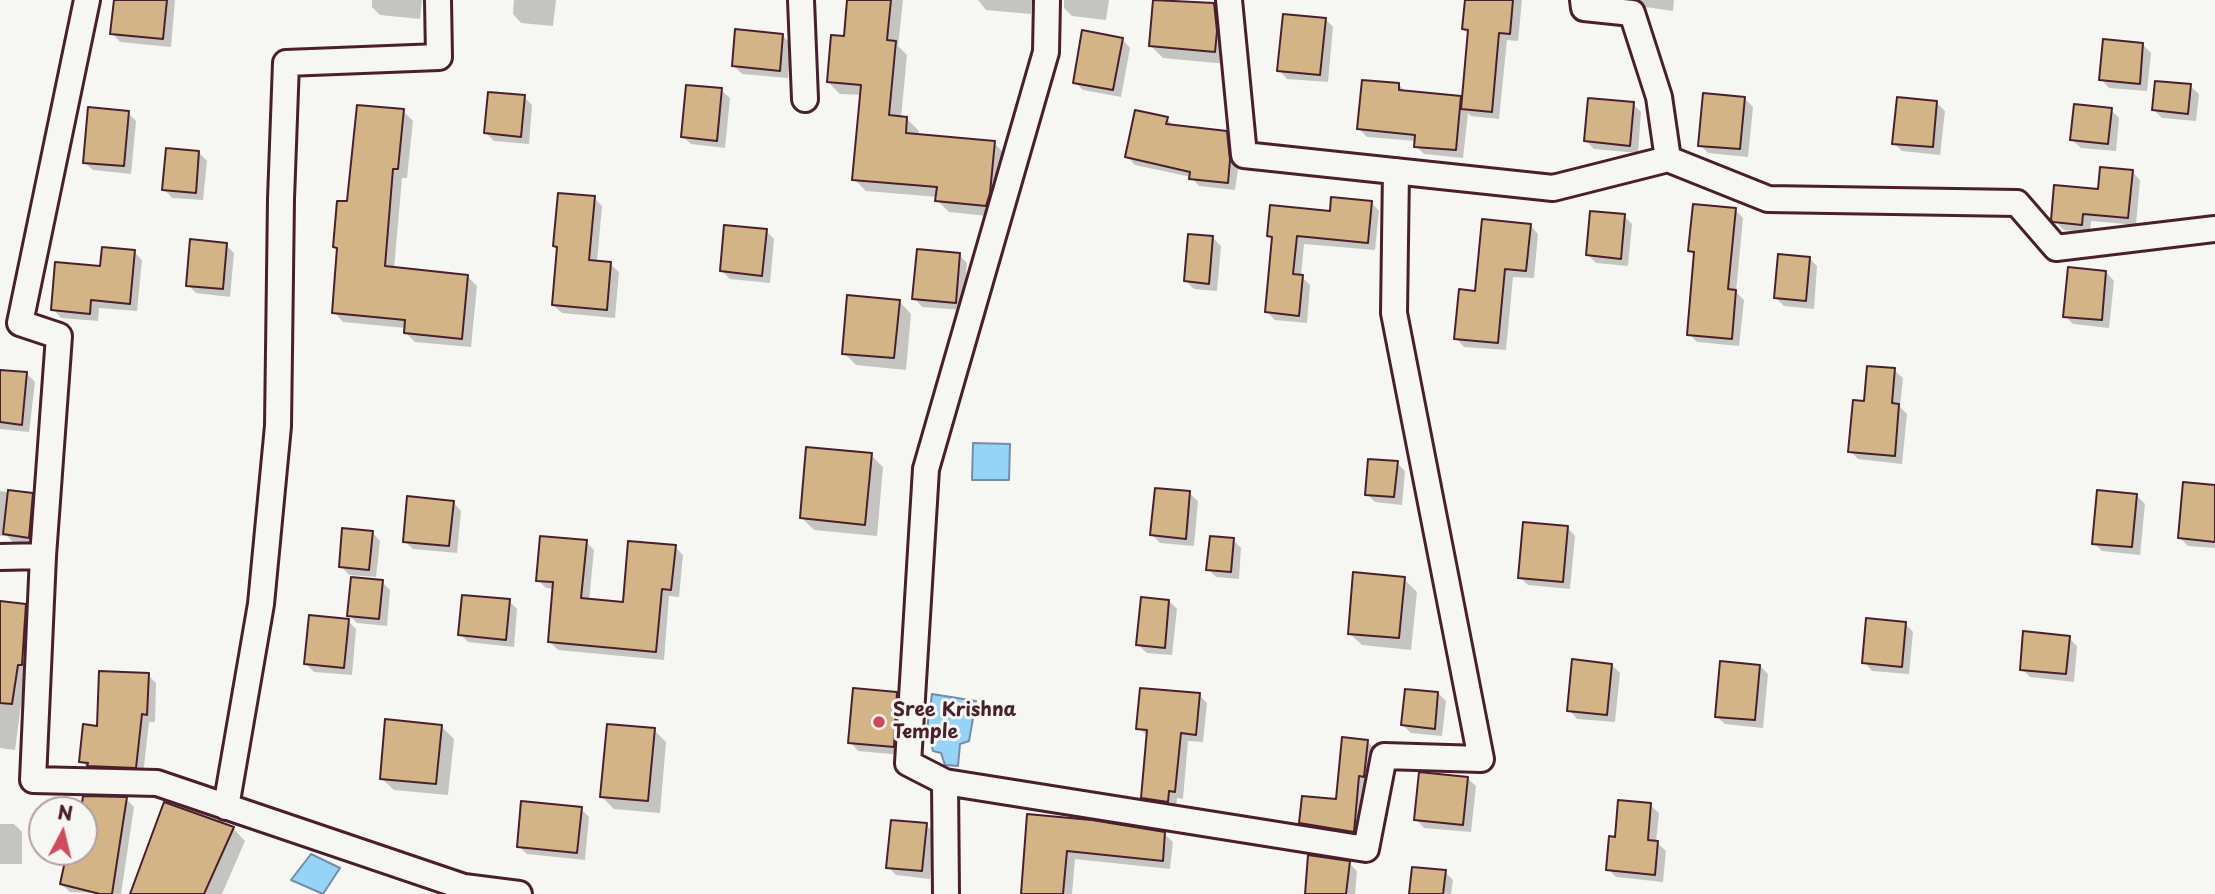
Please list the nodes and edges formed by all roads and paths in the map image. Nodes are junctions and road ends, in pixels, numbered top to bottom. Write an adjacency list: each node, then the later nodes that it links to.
1 (87, 0): 12 (street)
2 (438, 0): 14 (street)
3 (801, 0): 7 (street)
4 (1047, 0): 13 (street)
5 (1229, 0): 9 (street)
6 (1583, 0): 8 (street)
7 (805, 99)
8 (1668, 159): 9 (street); 10 (street)
9 (1396, 171): 13 (street)
10 (2215, 229)
11 (0, 556): 12 (street)
12 (43, 556): 14 (street)
13 (945, 782): 16 (street)
14 (226, 807): 15 (street)
15 (519, 894)
16 (946, 894)

